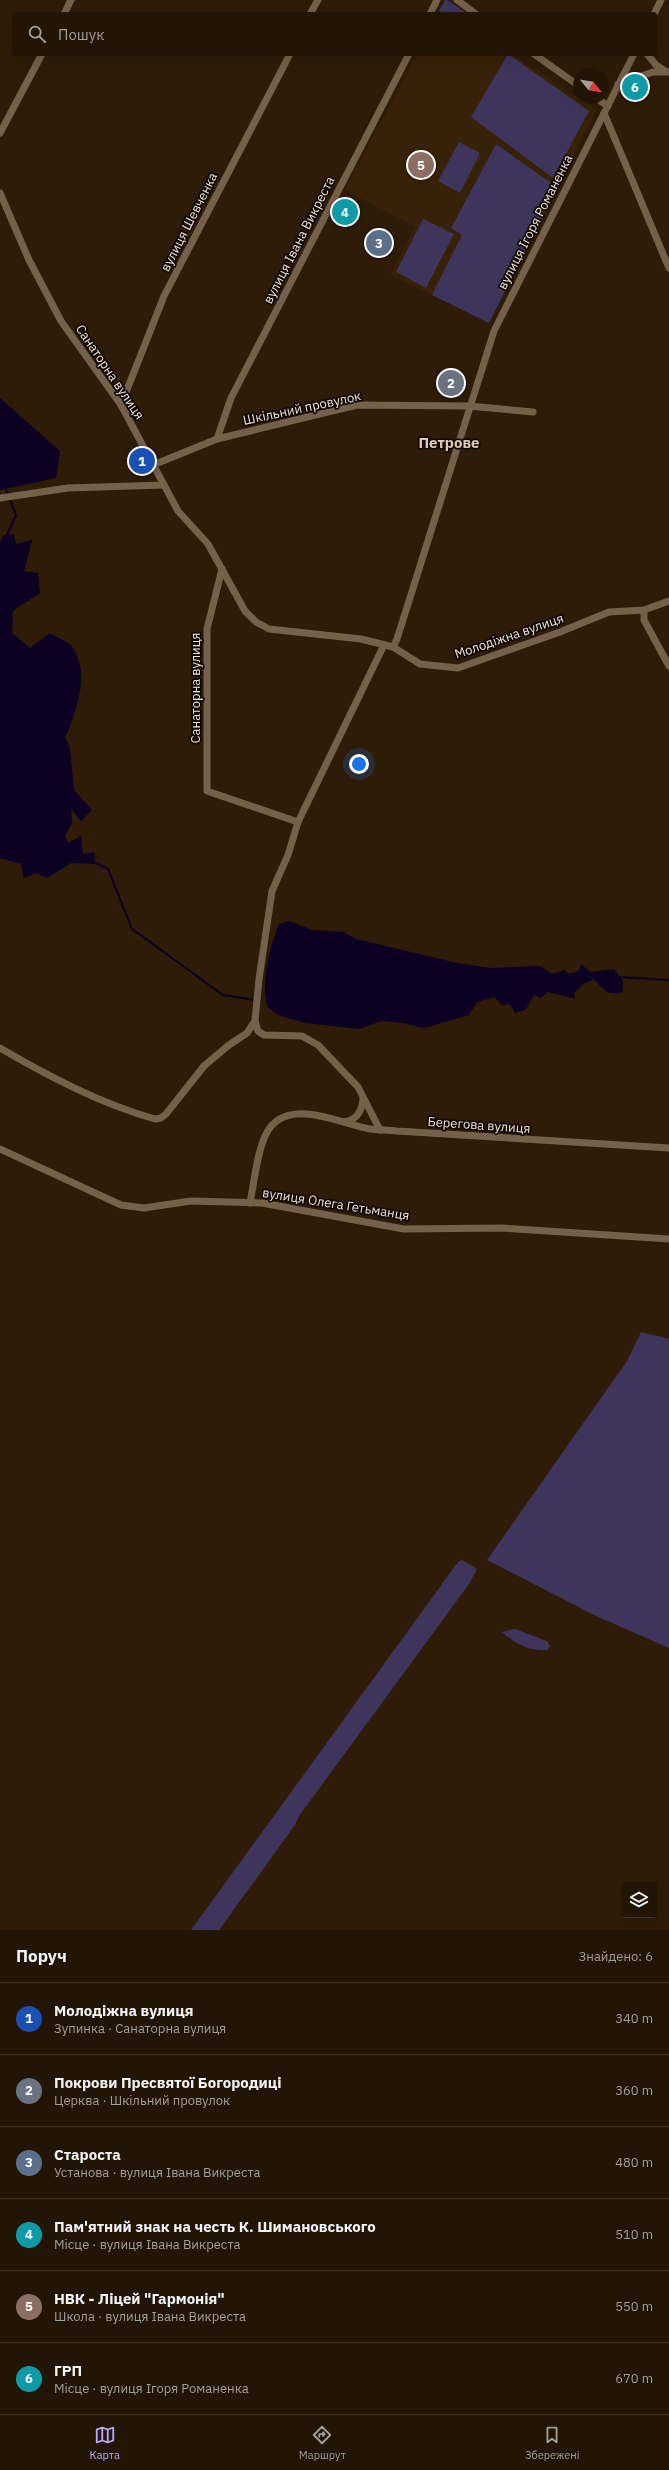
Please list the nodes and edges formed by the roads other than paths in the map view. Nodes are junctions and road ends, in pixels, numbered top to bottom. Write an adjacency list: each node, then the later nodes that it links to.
1 (71, 0): 6 (street)
2 (318, 0): 7 (street)
3 (437, 0): 8 (street)
4 (457, 0): 9 (street)
5 (661, 0): 10 (street)
6 (65, 12)
7 (311, 12)
8 (431, 12)
9 (473, 12)
10 (655, 12)
11 (41, 56): 23 (street)
12 (289, 56): 26 (street, вулиця Шевченка)
13 (408, 56): 29 (street, вулиця Івана Викреста)
14 (537, 56): 18 (street)
15 (633, 56): 19 (street, вулиця Ігоря Романенка)
16 (649, 56): 17 (street)
17 (668, 72): 19 (street)
18 (573, 82)
19 (618, 84): 21 (street, вулиця Ігоря Романенка)
20 (605, 104): 21 (street)
21 (608, 106): 22 (street, вулиця Ігоря Романенка)
22 (604, 113): 25 (street); 27 (street, вулиця Ігоря Романенка)
23 (0, 132)
24 (0, 193): 26 (street, Санаторна вулиця)
25 (669, 268)
26 (121, 405): 30 (street, Санаторна вулиця)
27 (469, 406): 28 (street, Шкільний провулок); 29 (street, Шкільний провулок); 37 (street, вулиця Ігоря Романенка)
28 (533, 412)
29 (217, 439): 30 (street, Шкільний провулок)
30 (153, 465): 31 (street, Санаторна вулиця)
31 (164, 485): 32 (street); 33 (street, Санаторна вулиця)
32 (0, 498)
33 (222, 569): 36 (street, Молодіжна вулиця); 39 (street, Санаторна вулиця)
34 (669, 601): 35 (street, Молодіжна вулиця)
35 (644, 610): 37 (street, Молодіжна вулиця); 38 (street)
36 (384, 645): 37 (street, Молодіжна вулиця); 39 (street)
37 (393, 647)
38 (669, 666)
39 (298, 822): 40 (street)
40 (255, 1020): 41 (street); 42 (street)
41 (0, 1048)
42 (363, 1098): 43 (street); 44 (street)
43 (344, 1122): 44 (street, Берегова вулиця); 47 (street, Берегова вулиця)
44 (380, 1130): 45 (street, Берегова вулиця)
45 (669, 1148)
46 (0, 1149): 47 (street, вулиця Олега Гетьманця)
47 (250, 1203): 48 (street, вулиця Олега Гетьманця)
48 (669, 1239)

